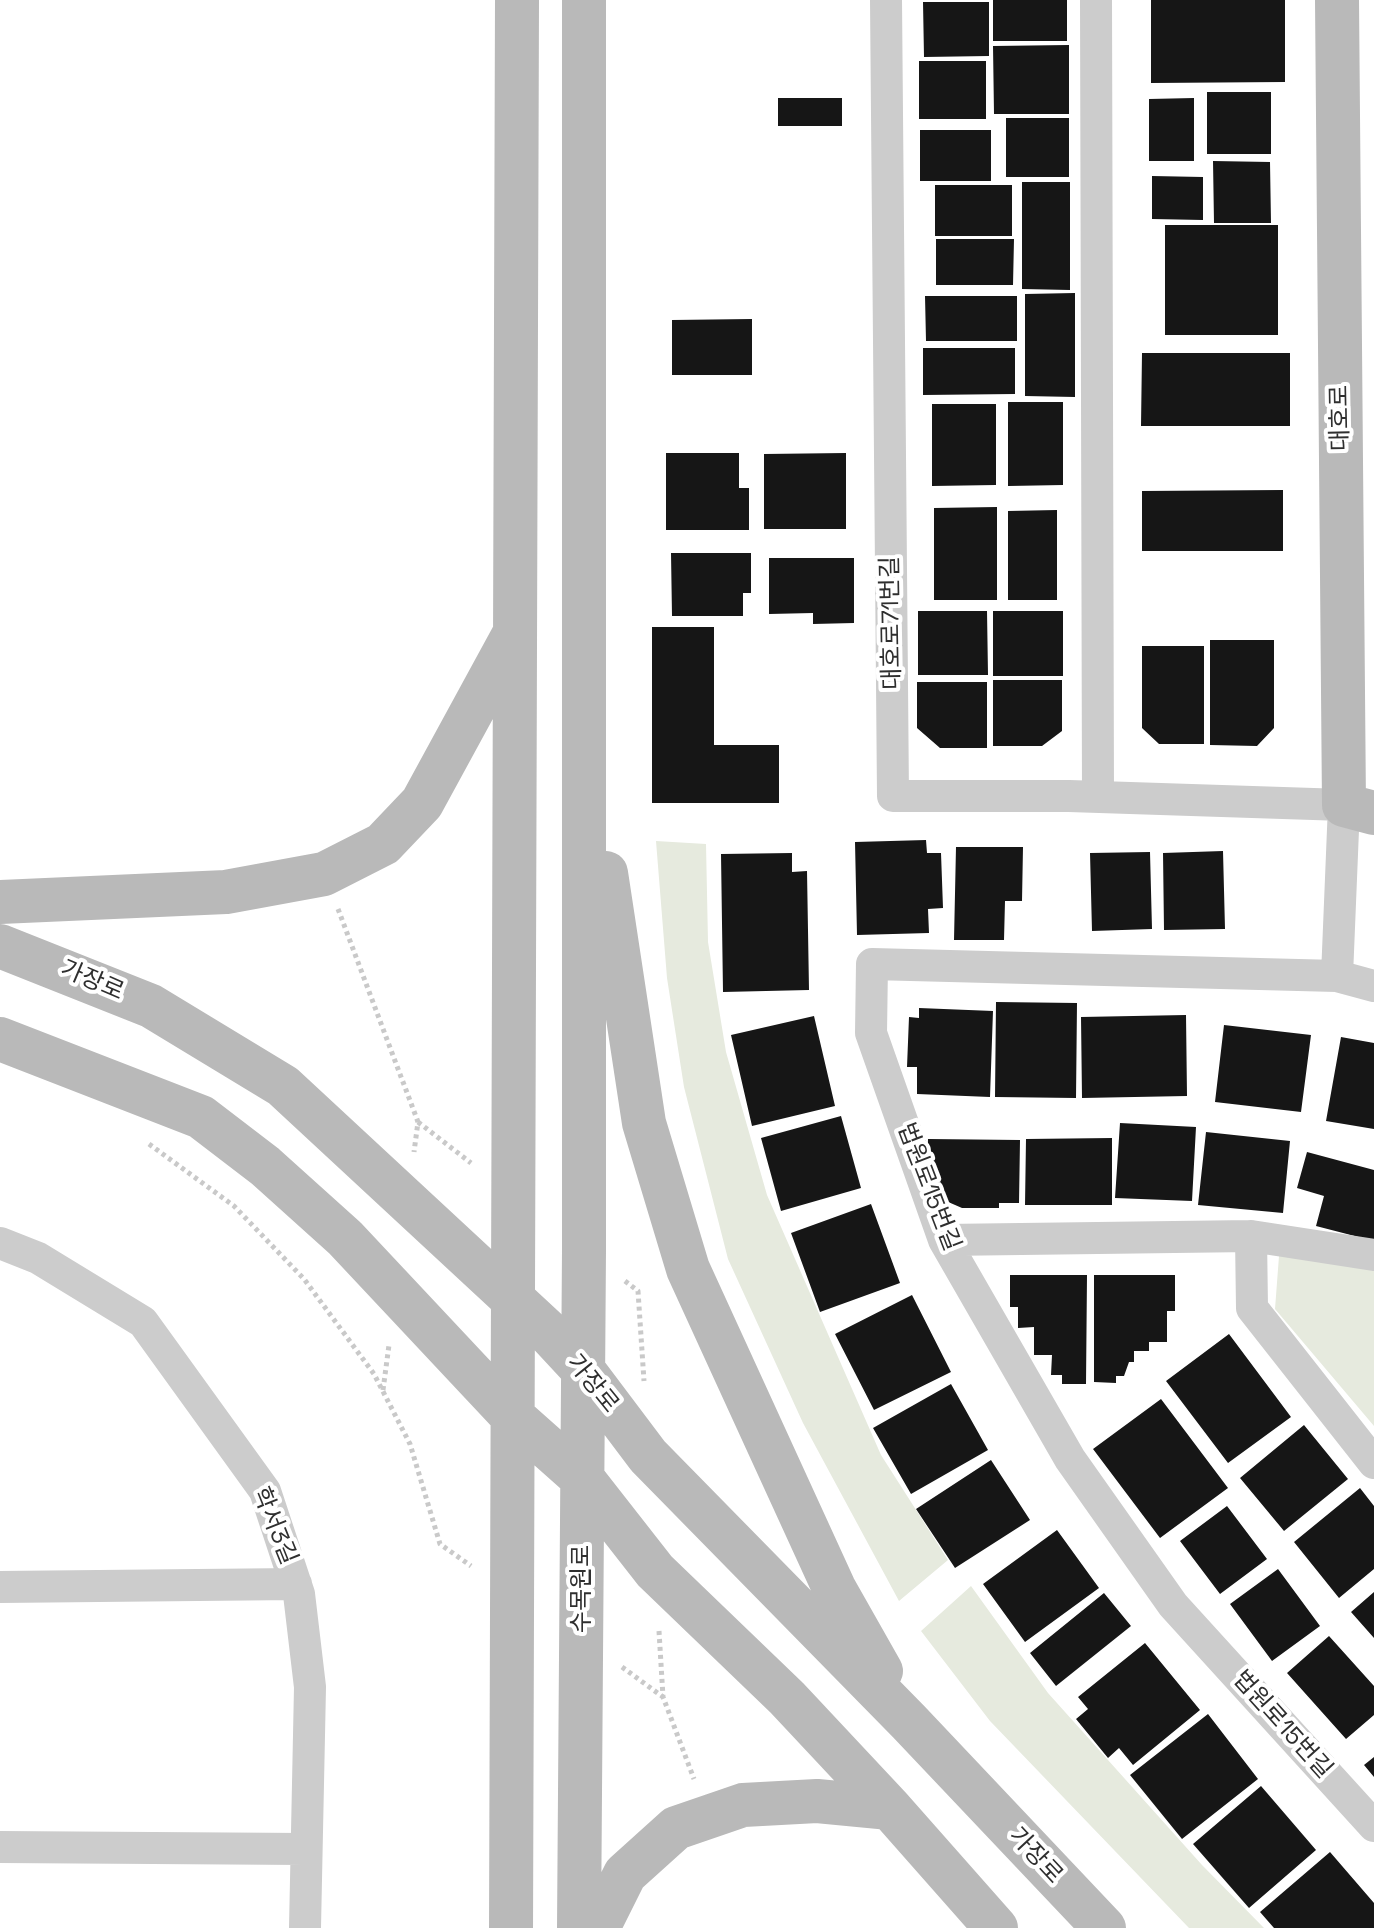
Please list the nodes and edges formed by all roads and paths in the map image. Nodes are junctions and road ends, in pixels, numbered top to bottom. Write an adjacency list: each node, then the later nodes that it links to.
1 (517, 0): 6 (main road)
2 (584, 0): 7 (main road)
3 (886, 0): 8 (street, 대호로71번길)
4 (1096, 0): 8 (street)
5 (1337, 0): 9 (main road, 대호로)
6 (514, 634): 10 (main road); 22 (main road)
7 (584, 734): 23 (main road, 수목원로); 30 (main road)
8 (1098, 797): 9 (street, 대호로71번길)
9 (1359, 809): 13 (street)
10 (324, 874): 11 (main road); 16 (path)
11 (0, 902)
12 (0, 946): 22 (main road, 가장로)
13 (1337, 976): 14 (street, 법원로15번길); 19 (street, 법원로15번길)
14 (1374, 986)
15 (0, 1039): 24 (main road)
16 (418, 1122)
17 (144, 1142): 27 (path)
18 (1251, 1236): 19 (street); 21 (street); 25 (street)
19 (944, 1240): 32 (street, 법원로15번길)
20 (0, 1243): 29 (street, 학서3길)
21 (1374, 1255)
22 (512, 1299): 23 (main road, 가장로); 24 (main road)
23 (584, 1371): 26 (main road, 수목원로); 30 (main road, 가장로)
24 (511, 1415): 26 (main road); 36 (main road)
25 (1374, 1463)
26 (583, 1479): 31 (main road); 37 (main road, 수목원로)
27 (440, 1544)
28 (2, 1581): 29 (street)
29 (296, 1584): 34 (street, 학서3길)
30 (909, 1722): 40 (main road, 가장로)
31 (890, 1808): 38 (main road); 39 (main road)
32 (1374, 1826)
33 (0, 1847): 34 (street)
34 (305, 1849): 35 (street, 학서3길)
35 (305, 1928)
36 (511, 1928)
37 (579, 1928)
38 (598, 1928)
39 (996, 1928)
40 (1104, 1928)

